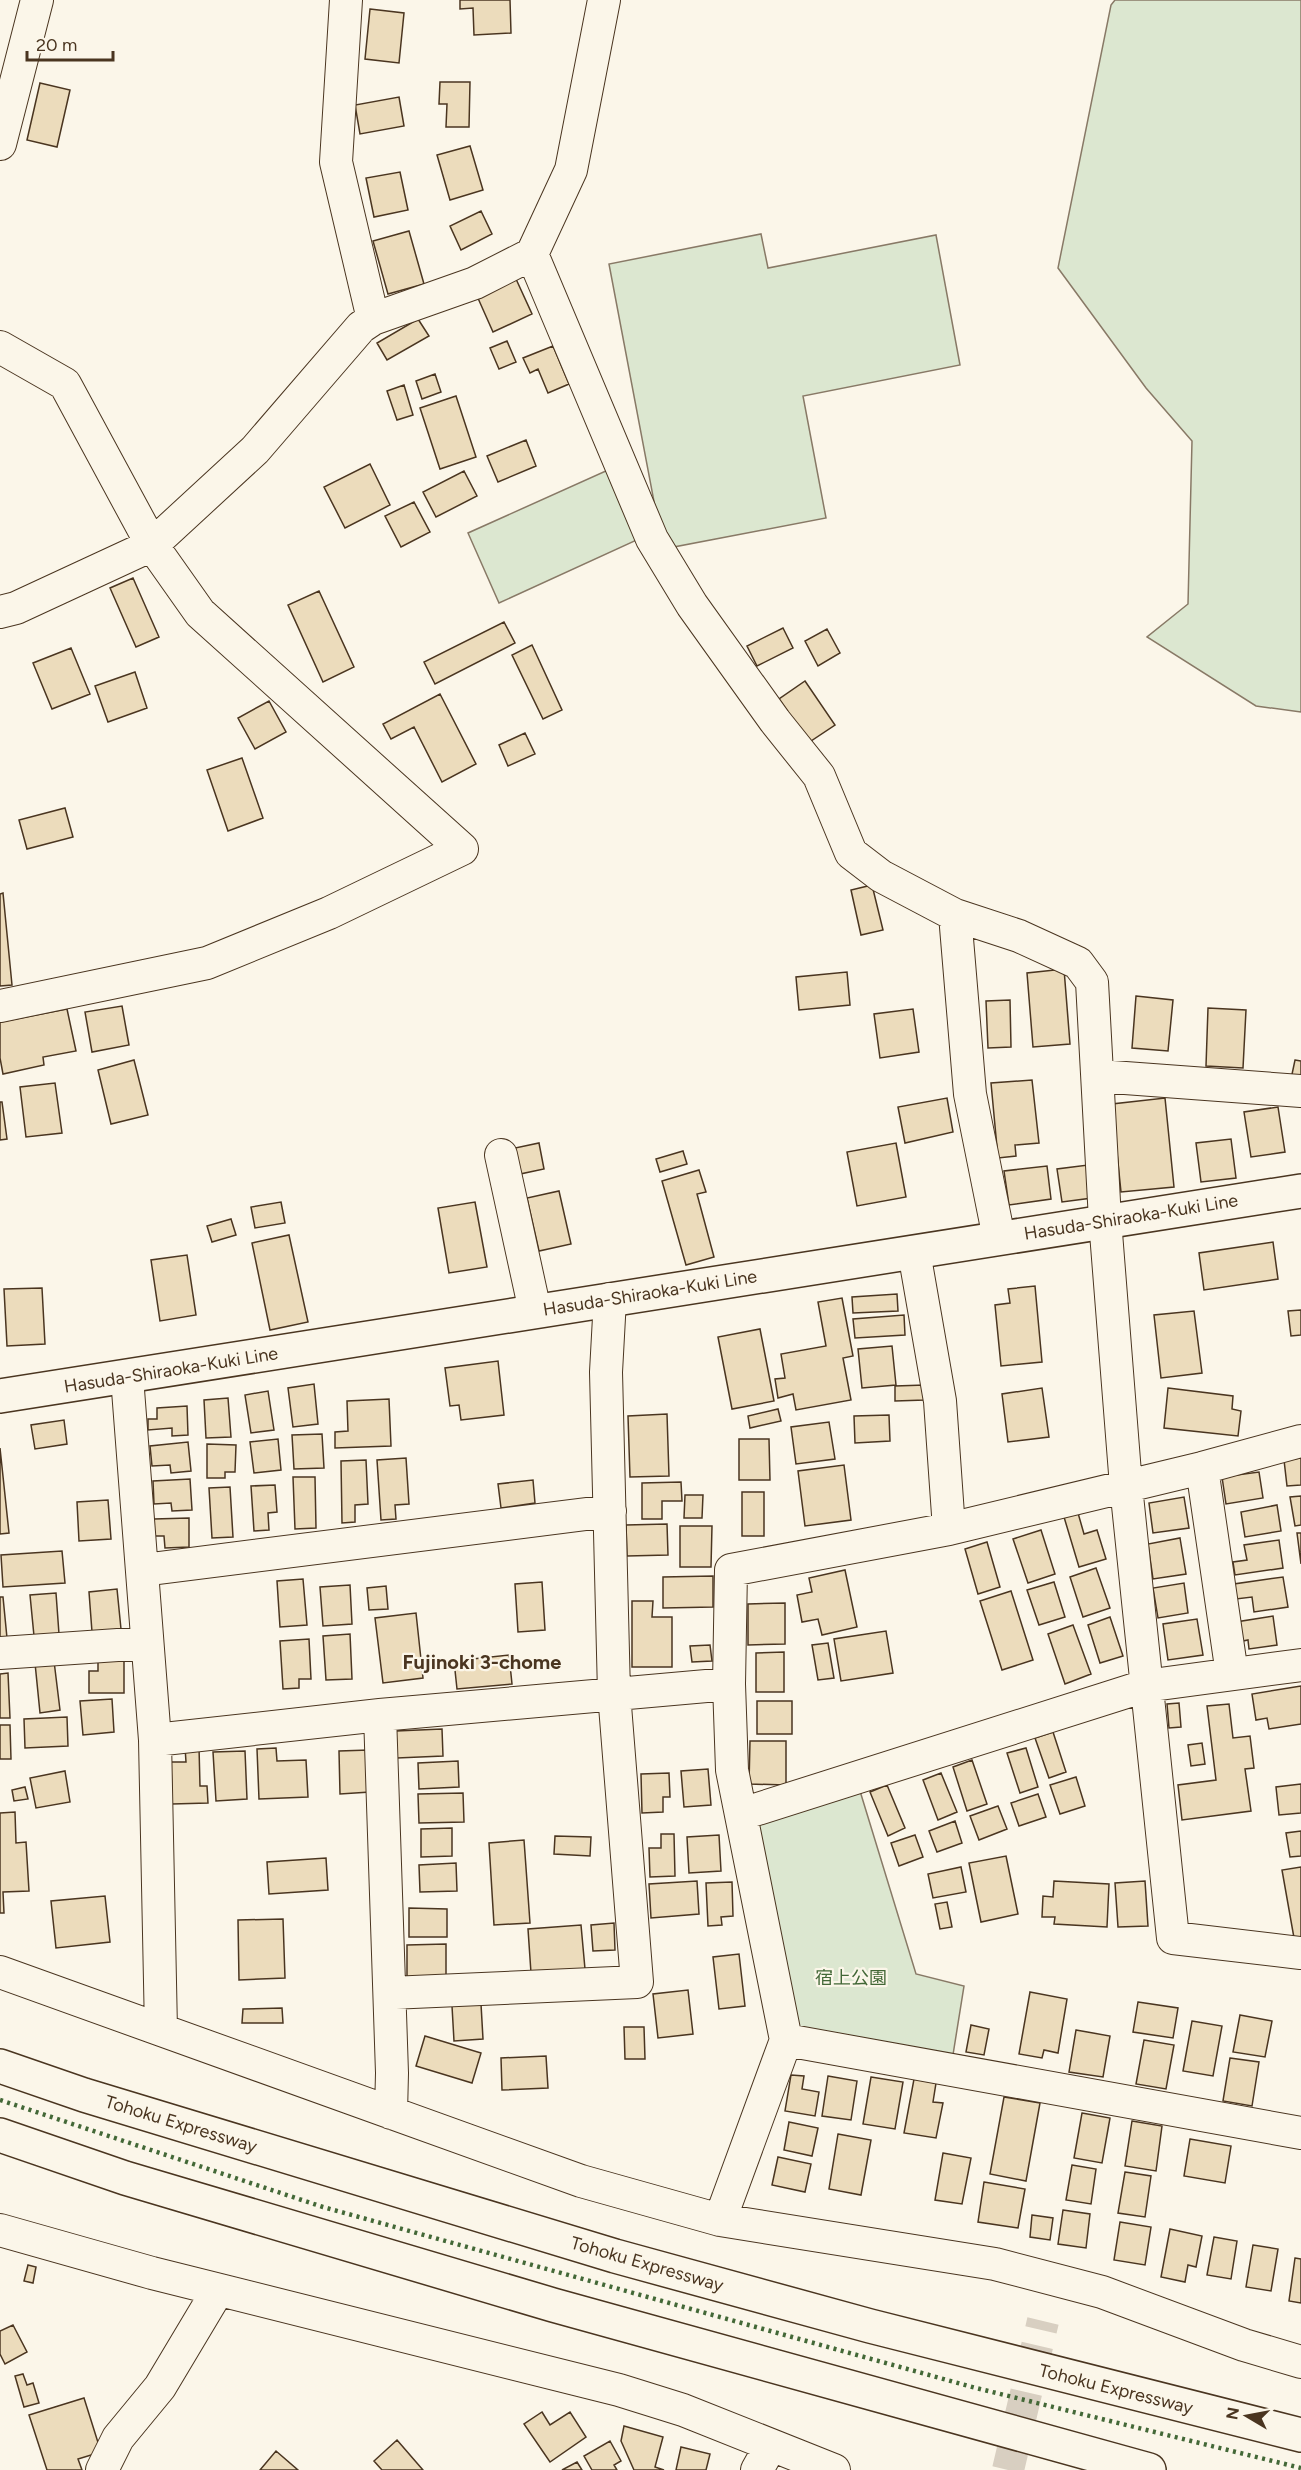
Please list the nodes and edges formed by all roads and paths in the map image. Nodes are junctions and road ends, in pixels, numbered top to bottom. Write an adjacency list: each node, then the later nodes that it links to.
1 (37, 0): 4 (street)
2 (346, 0): 6 (street)
3 (604, 0): 5 (street)
4 (0, 144)
5 (532, 254): 6 (street); 10 (street)
6 (374, 319): 8 (street)
7 (0, 347): 8 (street)
8 (152, 544): 9 (street); 11 (street)
9 (0, 612)
10 (955, 915): 12 (street); 17 (street)
11 (0, 1006)
12 (1098, 1076): 13 (street); 16 (street)
13 (1301, 1090)
14 (501, 1155): 20 (street)
15 (1301, 1191): 16 (main road, Hasuda-Shiraoka-Kuki Line)
16 (1105, 1220): 17 (main road, Hasuda-Shiraoka-Kuki Line); 25 (street)
17 (999, 1238): 18 (main road, Hasuda-Shiraoka-Kuki Line)
18 (914, 1252): 19 (main road, Hasuda-Shiraoka-Kuki Line); 27 (street)
19 (610, 1299): 20 (main road, Hasuda-Shiraoka-Kuki Line); 26 (street)
20 (535, 1311): 21 (main road, Hasuda-Shiraoka-Kuki Line)
21 (127, 1377): 22 (main road, Hasuda-Shiraoka-Kuki Line); 28 (street)
22 (0, 1396)
23 (1301, 1441): 24 (street)
24 (1202, 1468): 25 (street); 32 (street)
25 (1126, 1486): 27 (street); 34 (street)
26 (610, 1511): 28 (street); 35 (street)
27 (949, 1528): 33 (street)
28 (143, 1570): 29 (street)
29 (147, 1643): 30 (street); 37 (street)
30 (0, 1653)
31 (1301, 1665): 32 (street)
32 (1232, 1674): 34 (street)
33 (729, 1684): 35 (street); 38 (street)
34 (1145, 1686): 38 (street); 39 (street)
35 (614, 1693): 36 (street); 41 (street)
36 (380, 1715): 37 (street); 41 (street)
37 (155, 1740): 42 (street)
38 (742, 1814): 43 (street)
39 (1301, 1953)
40 (0, 1972): 42 (street)
41 (390, 1993): 45 (street)
42 (161, 2030): 45 (street)
43 (786, 2040): 46 (street); 48 (street)
44 (0, 2066): 52 (main road, Tohoku Expressway)
45 (391, 2113): 48 (street)
46 (1301, 2133)
47 (0, 2135): 57 (main road)
48 (720, 2220): 51 (street)
49 (0, 2230): 50 (street)
50 (219, 2290): 53 (street); 55 (street)
51 (1301, 2362)
52 (1301, 2435)
53 (764, 2458): 54 (street)
54 (802, 2464): 56 (street)
55 (102, 2470)
56 (834, 2470)
57 (1149, 2470)

